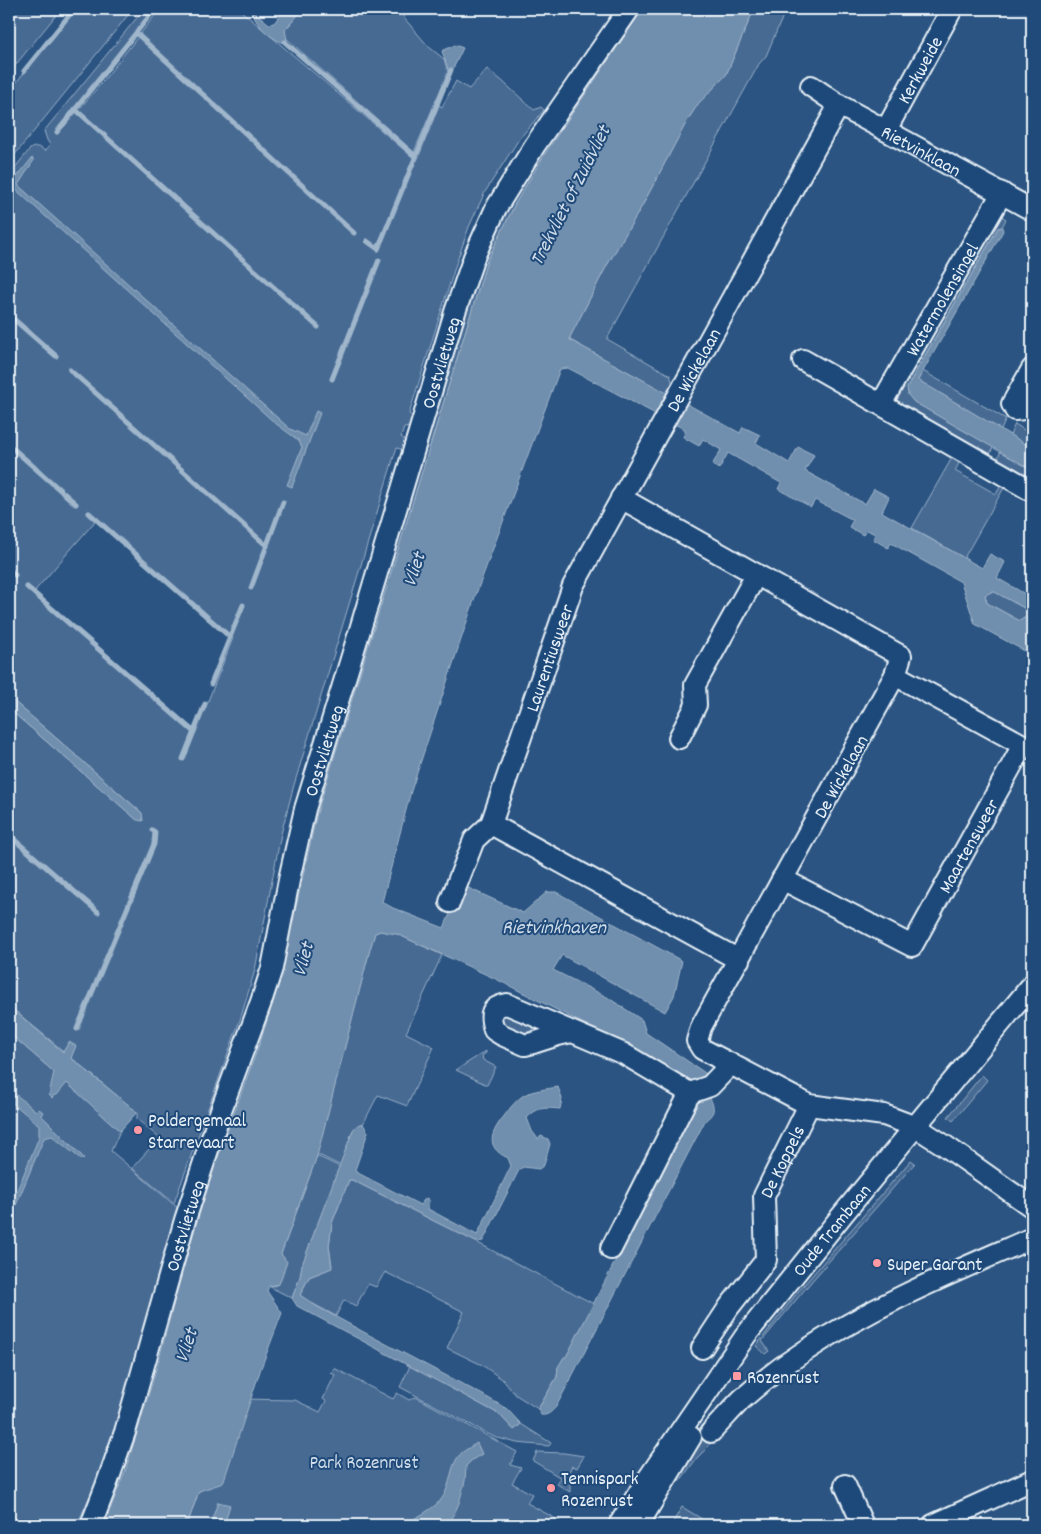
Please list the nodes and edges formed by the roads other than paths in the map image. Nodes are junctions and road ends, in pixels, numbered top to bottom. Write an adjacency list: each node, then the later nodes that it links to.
1 (629, 9): 38 (street, Oostvlietweg)
2 (952, 9): 5 (street, Kerkweide)
3 (811, 86): 4 (street, Rietvinklaan)
4 (840, 105): 5 (street, Rietvinklaan); 13 (street, De Wickelaan)
5 (886, 130): 6 (street, Rietvinklaan)
6 (1002, 193): 7 (street, Rietvinklaan); 11 (street, Watermolensingel)
7 (1032, 210)
8 (803, 360): 11 (street)
9 (1032, 369): 10 (street)
10 (1032, 395)
11 (881, 404): 12 (street)
12 (1032, 491)
13 (621, 498): 14 (street, De Wickelaan); 17 (street, Laurentiusweer)
14 (756, 575): 15 (street, De Wickelaan); 16 (street)
15 (895, 675): 18 (street, De Wickelaan); 18 (street, Maartensweer)
16 (679, 738)
17 (491, 824): 19 (street, Laurentiusweer); 20 (street)
18 (782, 879): 20 (street, De Wickelaan)
19 (450, 902)
20 (739, 960): 24 (street, De Wickelaan)
21 (1032, 985): 28 (street, Oude Trambaan)
22 (1032, 1004): 28 (street, Oude Trambaan)
23 (572, 1032): 26 (street)
24 (696, 1041): 25 (street, De Koppels)
25 (731, 1064): 26 (street); 27 (street, De Koppels)
26 (698, 1091): 31 (street)
27 (809, 1105): 28 (street, De Koppels); 32 (street, De Koppels)
28 (921, 1130): 29 (street, De Koppels); 36 (street, Oude Trambaan)
29 (1032, 1207)
30 (1032, 1238): 33 (street)
31 (611, 1249)
32 (702, 1348)
33 (711, 1432)
34 (1032, 1480): 37 (street)
35 (845, 1486): 41 (street)
36 (650, 1490): 39 (street); 40 (street)
37 (955, 1521): 42 (street)
38 (91, 1525)
39 (619, 1525)
40 (638, 1525)
41 (863, 1525)
42 (933, 1525)

